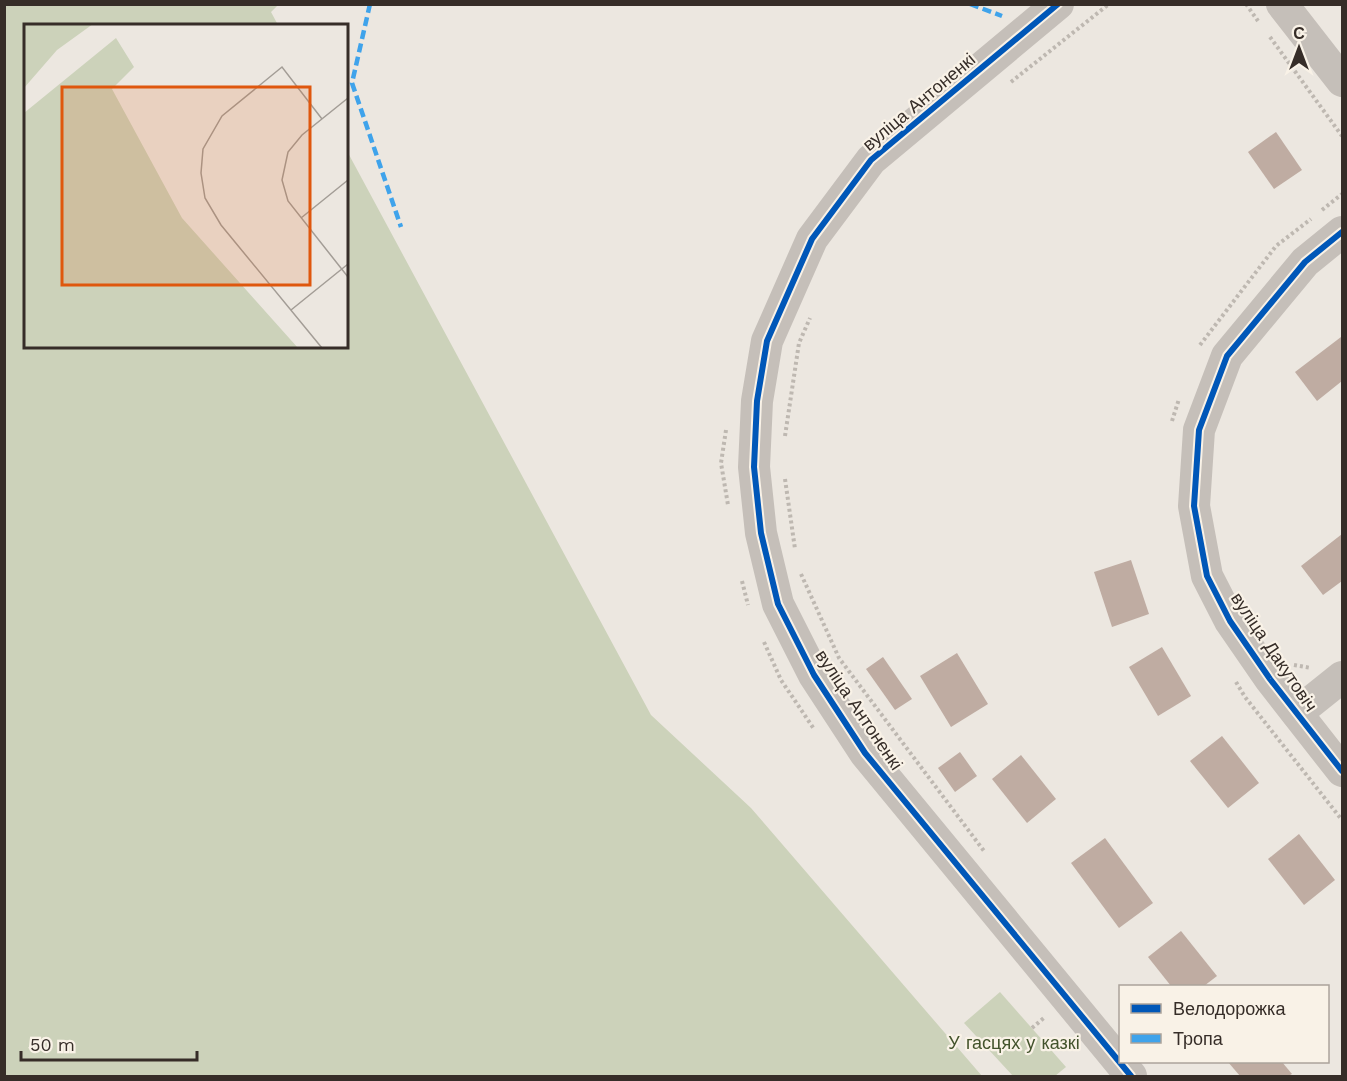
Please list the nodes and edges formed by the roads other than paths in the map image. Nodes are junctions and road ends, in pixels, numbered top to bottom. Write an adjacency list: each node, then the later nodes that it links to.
1 (1058, 4): 8 (street, вуліца Антоненкі)
2 (1271, 14): 3 (street)
3 (1342, 81)
4 (1342, 232): 6 (street, вуліца Дакутовіч)
5 (1328, 673): 6 (street)
6 (1297, 713): 7 (street, вуліца Дакутовіч)
7 (1342, 771)
8 (1119, 1062)
9 (1120, 1063): 10 (street, вуліца Антоненкі)
10 (1131, 1077)

